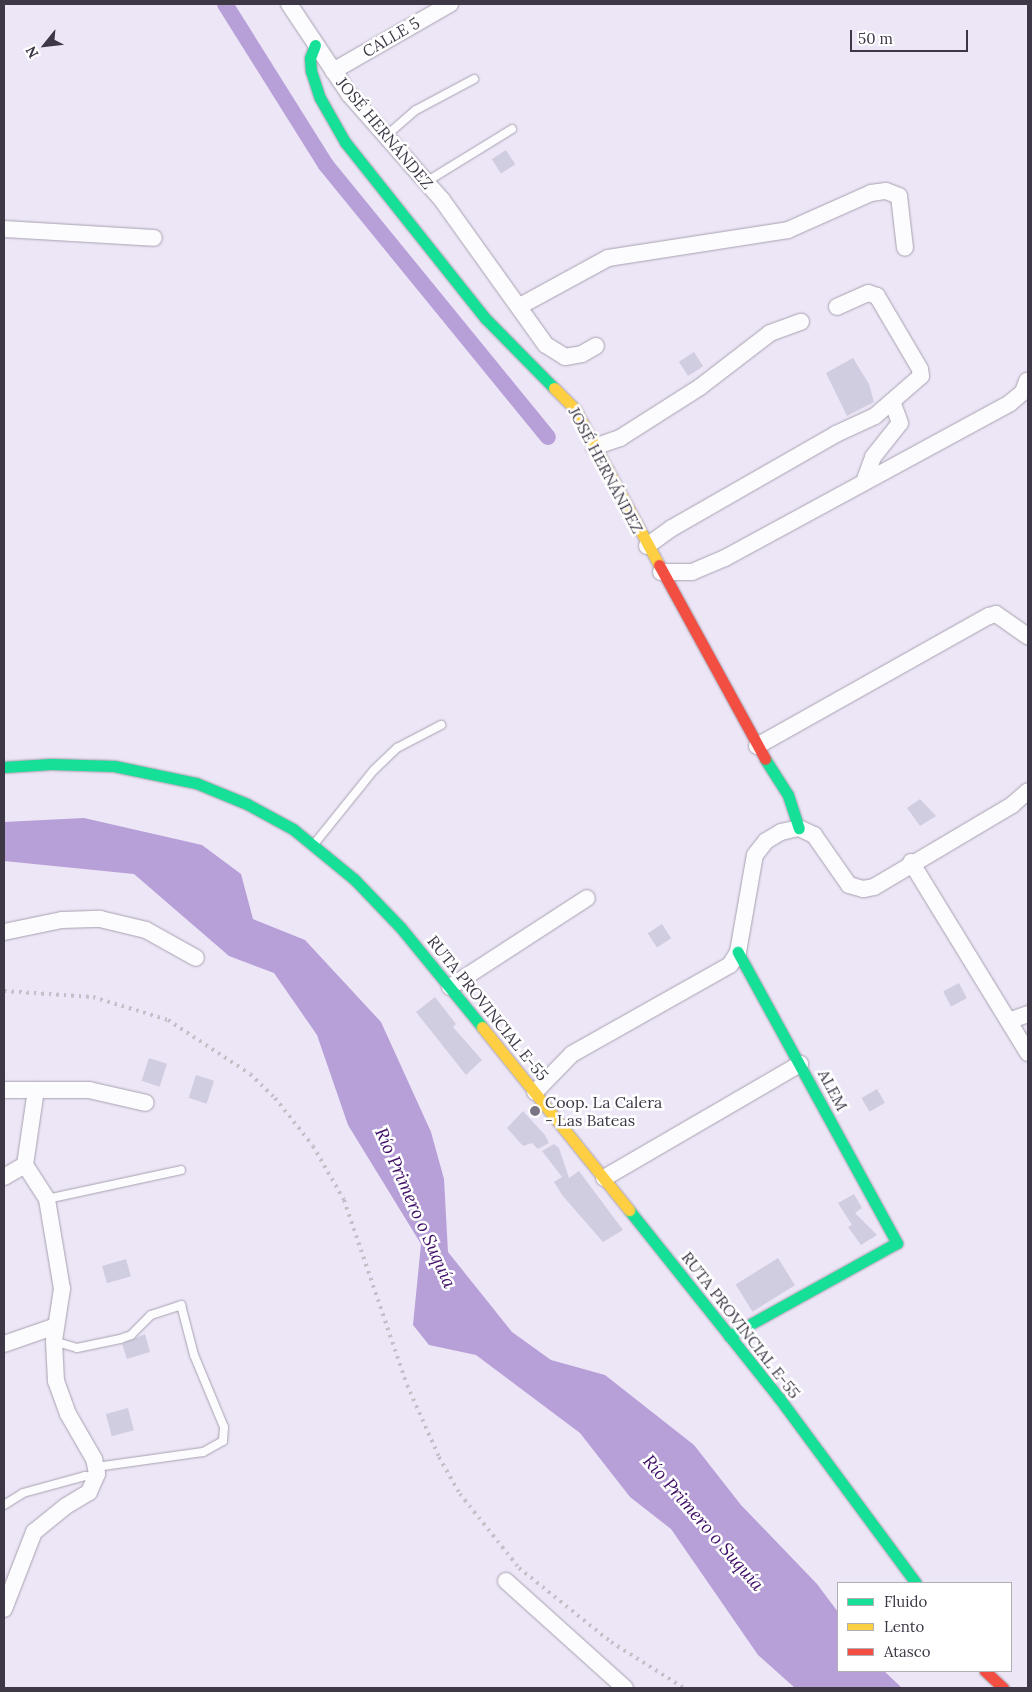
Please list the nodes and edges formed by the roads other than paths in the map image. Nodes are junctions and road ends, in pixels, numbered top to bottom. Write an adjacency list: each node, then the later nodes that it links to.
1 (289, 4): 3 (street, JOSÉ HERNÁNDEZ)
2 (450, 4): 4 (street, CALLE 5)
3 (315, 45): 4 (street, JOSÉ HERNÁNDEZ); 18 (street, JOSÉ HERNÁNDEZ)
4 (332, 71): 7 (street, JOSÉ HERNÁNDEZ)
5 (474, 79): 7 (lane)
6 (512, 129): 8 (lane)
7 (387, 135): 8 (street, JOSÉ HERNÁNDEZ)
8 (426, 182): 12 (street, JOSÉ HERNÁNDEZ)
9 (4, 229): 10 (street)
10 (154, 238)
11 (905, 248): 12 (street)
12 (520, 306): 15 (street, JOSÉ HERNÁNDEZ)
13 (837, 307): 17 (street)
14 (801, 322): 18 (street)
15 (596, 346)
16 (1027, 381): 19 (street)
17 (892, 401): 19 (street); 20 (street)
18 (594, 447): 20 (street, JOSÉ HERNÁNDEZ)
19 (864, 482): 21 (street)
20 (647, 546): 21 (street, JOSÉ HERNÁNDEZ)
21 (661, 572): 24 (street, JOSÉ HERNÁNDEZ)
22 (1028, 636): 24 (street)
23 (441, 726): 29 (lane)
24 (757, 746): 28 (street, JOSÉ HERNÁNDEZ)
25 (4, 767): 29 (street, RUTA PROVINCIAL E-55)
26 (1028, 791): 27 (street)
27 (1020, 804): 30 (street)
28 (799, 828): 30 (street); 33 (street)
29 (314, 845): 35 (street, RUTA PROVINCIAL E-55)
30 (912, 862): 37 (street)
31 (587, 898): 35 (street)
32 (4, 932): 34 (street)
33 (738, 952): 39 (street, ALEM); 42 (street)
34 (196, 958)
35 (450, 987): 42 (street, RUTA PROVINCIAL E-55)
36 (1028, 1014): 37 (street)
37 (1011, 1020): 38 (street)
38 (1028, 1053)
39 (800, 1064): 47 (street); 50 (street, ALEM)
40 (4, 1090): 41 (street)
41 (36, 1090): 43 (street); 44 (street)
42 (535, 1092): 47 (street, RUTA PROVINCIAL E-55)
43 (146, 1103)
44 (25, 1165): 46 (street); 48 (street)
45 (180, 1170): 48 (lane)
46 (4, 1176)
47 (604, 1178): 50 (street, RUTA PROVINCIAL E-55)
48 (47, 1199): 49 (street)
49 (55, 1334): 51 (street); 52 (street); 52 (lane)
50 (729, 1336): 55 (street, RUTA PROVINCIAL E-55)
51 (4, 1344)
52 (97, 1472): 53 (lane); 56 (street)
53 (4, 1505)
54 (506, 1581): 58 (street)
55 (915, 1582)
56 (4, 1609)
57 (986, 1672): 59 (street)
58 (625, 1688)
59 (1003, 1688)

